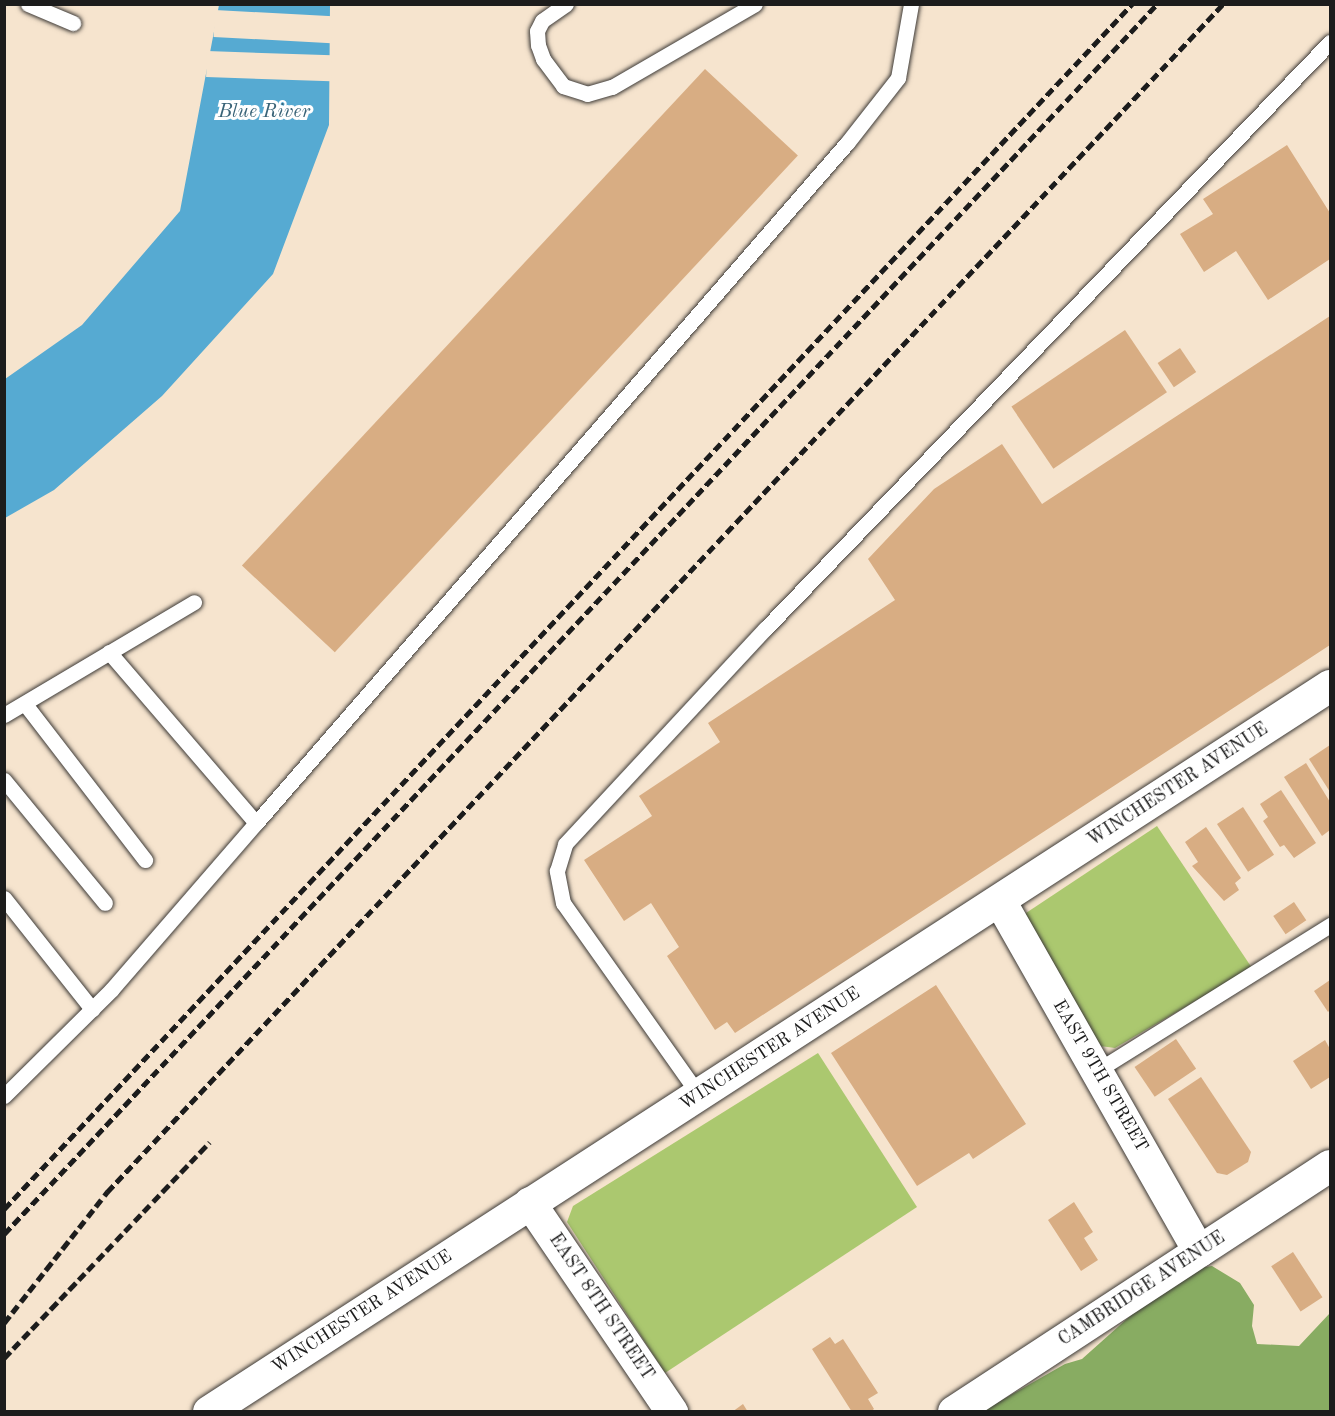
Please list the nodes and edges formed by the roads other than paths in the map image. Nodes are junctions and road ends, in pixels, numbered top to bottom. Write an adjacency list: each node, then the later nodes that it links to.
1 (28, 4): 5 (lane)
2 (566, 4): 3 (lane)
3 (755, 4)
4 (911, 4): 13 (lane)
5 (73, 23)
6 (1330, 42): 21 (lane)
7 (194, 602): 8 (lane)
8 (109, 652): 10 (lane); 13 (lane)
9 (1330, 686): 16 (street, WINCHESTER AVENUE)
10 (25, 704): 11 (lane); 14 (lane)
11 (4, 716)
12 (4, 780): 17 (lane)
13 (256, 823): 19 (lane)
14 (145, 860)
15 (4, 898): 19 (lane)
16 (1000, 901): 20 (street, EAST 9TH STREET); 21 (street, WINCHESTER AVENUE)
17 (105, 903)
18 (1330, 925): 20 (lane)
19 (92, 1009): 22 (lane)
20 (1098, 1070): 25 (street, EAST 9TH STREET)
21 (699, 1095): 24 (street, WINCHESTER AVENUE)
22 (4, 1096)
23 (1330, 1166): 25 (street, CAMBRIDGE AVENUE)
24 (530, 1203): 26 (street, WINCHESTER AVENUE); 27 (street, EAST 8TH STREET)
25 (1199, 1251): 28 (street, CAMBRIDGE AVENUE)
26 (209, 1412)
27 (672, 1412)
28 (954, 1412)

